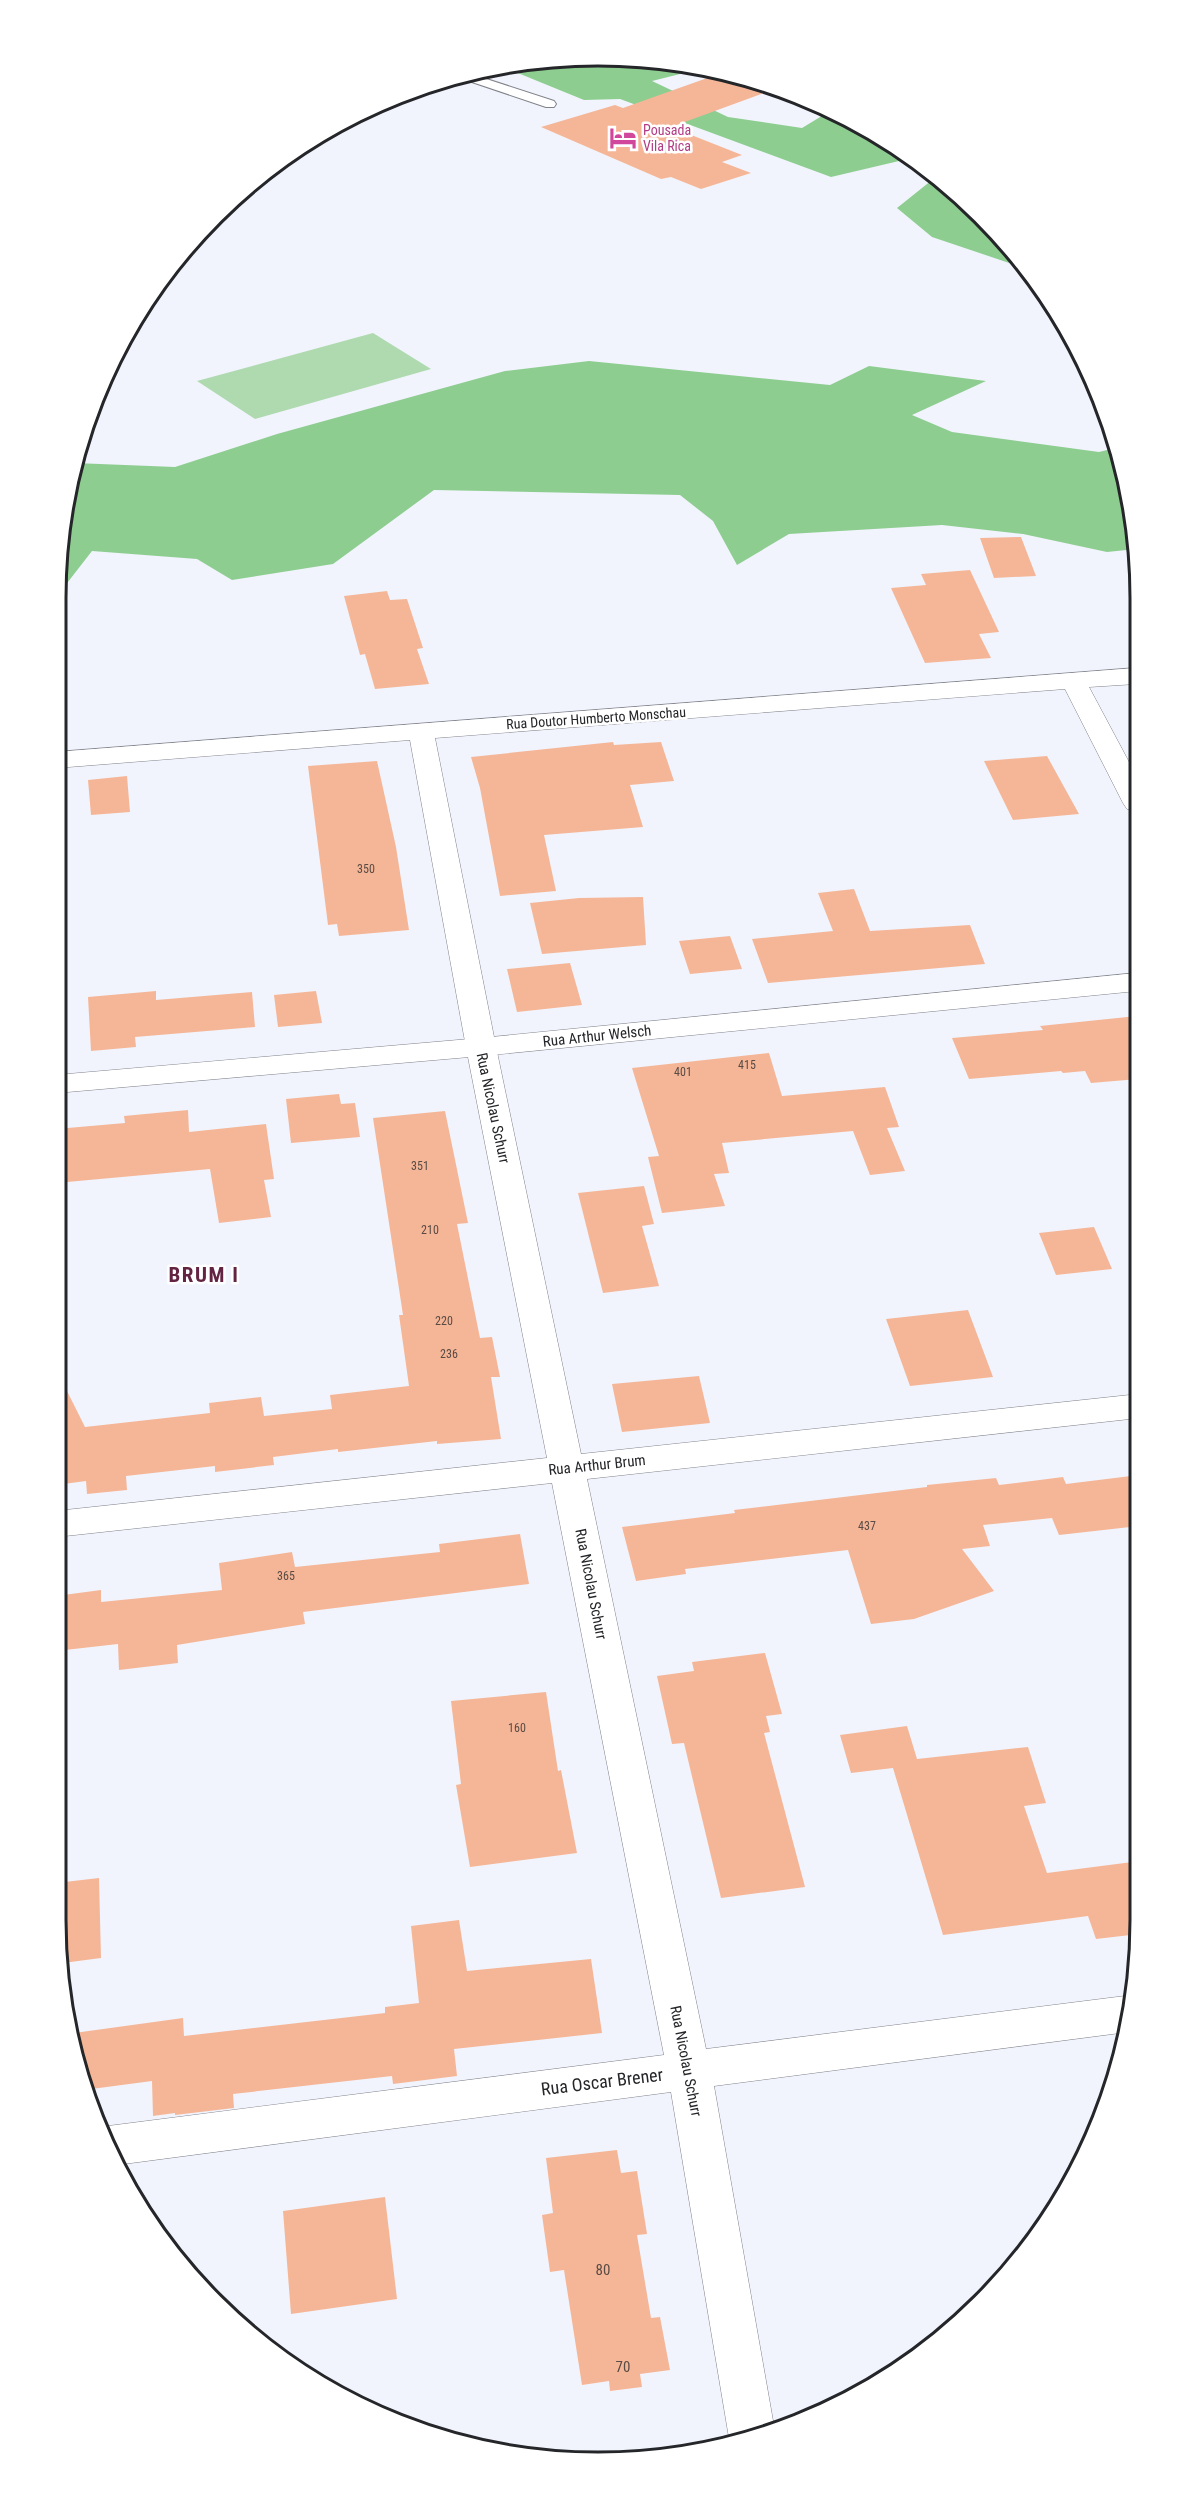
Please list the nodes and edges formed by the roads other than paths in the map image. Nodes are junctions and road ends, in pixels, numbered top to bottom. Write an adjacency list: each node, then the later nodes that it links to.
1 (477, 80): 2 (lane)
2 (550, 104)
3 (1130, 676): 4 (street, Rua Doutor Humberto Monschau)
4 (1073, 681): 5 (street, Rua Doutor Humberto Monschau); 7 (street)
5 (421, 731): 6 (street, Rua Doutor Humberto Monschau); 9 (street, Rua Nicolau Schurr)
6 (66, 759)
7 (1130, 790)
8 (1130, 982): 9 (street, Rua Arthur Welsch)
9 (481, 1047): 10 (street, Rua Arthur Welsch); 12 (street, Rua Nicolau Schurr)
10 (66, 1083)
11 (1130, 1408): 12 (street, Rua Arthur Brum)
12 (567, 1468): 13 (street, Rua Arthur Brum); 15 (street, Rua Nicolau Schurr)
13 (66, 1523)
14 (1121, 2014): 15 (street, Rua Oscar Brener)
15 (689, 2071): 16 (street, Rua Oscar Brener); 17 (street, Rua Nicolau Schurr)
16 (116, 2145)
17 (750, 2430)

